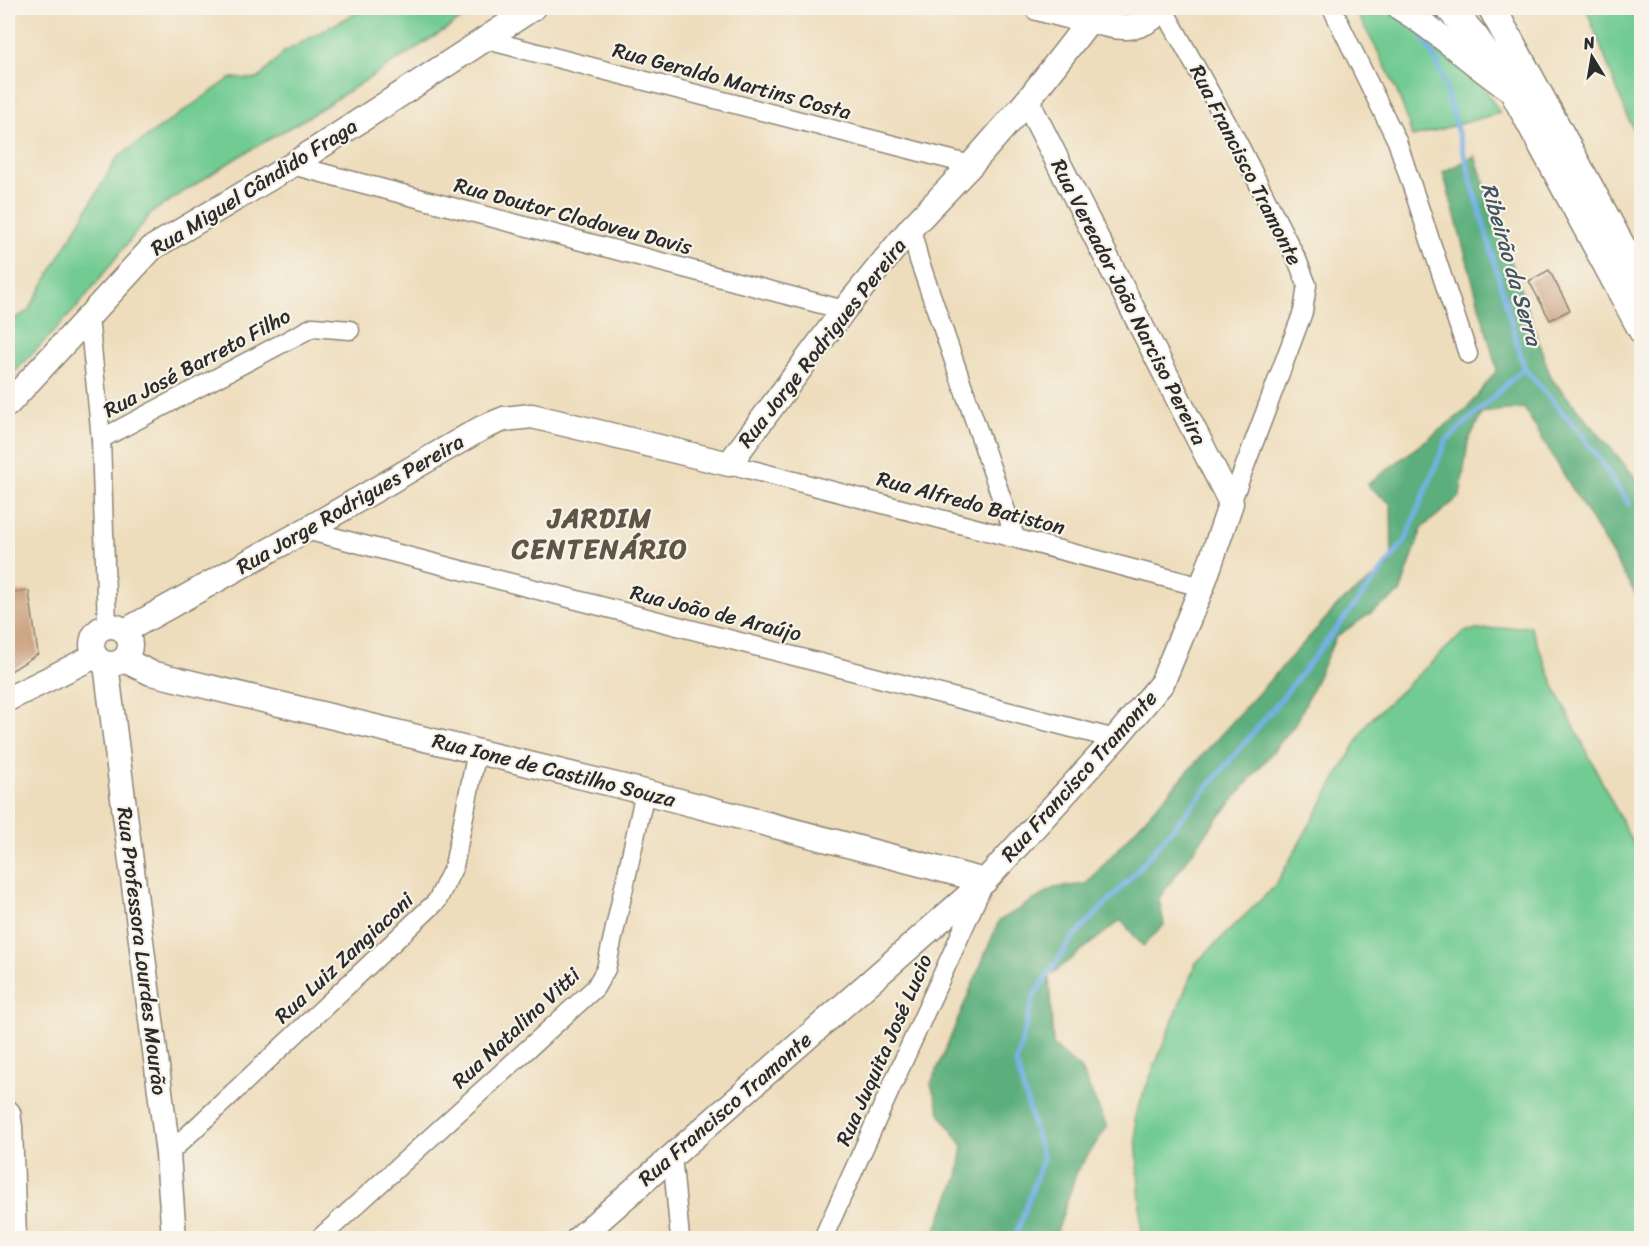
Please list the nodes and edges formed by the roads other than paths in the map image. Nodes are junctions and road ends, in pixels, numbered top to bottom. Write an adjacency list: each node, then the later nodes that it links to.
1 (533, 8): 10 (street, Rua Miguel Cândido Fraga)
2 (1037, 8): 9 (street)
3 (1163, 8): 9 (street); 26 (street, Rua Francisco Tramonte)
4 (1332, 8): 22 (street)
5 (1401, 8): 12 (street)
6 (1449, 8): 12 (main road)
7 (1485, 8): 11 (main road)
8 (1492, 8): 11 (main road)
9 (1088, 17): 13 (street, Rua Jorge Rodrigues Pereira)
10 (483, 39): 14 (street, Rua Miguel Cândido Fraga); 15 (street, Rua Geraldo Martins Costa)
11 (1516, 55): 17 (main road)
12 (1513, 91): 21 (main road)
13 (1027, 100): 15 (street, Rua Jorge Rodrigues Pereira); 26 (street, Rua Vereador João Narciso Pereira)
14 (292, 165): 18 (street, Rua Doutor Clodoveu Davis); 19 (street, Rua Miguel Cândido Fraga)
15 (971, 165): 16 (street, Rua Jorge Rodrigues Pereira)
16 (912, 228): 18 (street, Rua Jorge Rodrigues Pereira); 28 (street)
17 (1641, 284)
18 (844, 310): 25 (street, Rua Jorge Rodrigues Pereira)
19 (89, 317): 23 (street, Rua Miguel Cândido Fraga); 24 (street)
20 (350, 330): 24 (street, Rua José Barreto Filho)
21 (1641, 330)
22 (1468, 354)
23 (8, 404)
24 (101, 439): 30 (street)
25 (729, 464): 27 (street, Rua Jorge Rodrigues Pereira); 28 (street, Rua Alfredo Batiston)
26 (1232, 503): 29 (street, Rua Francisco Tramonte)
27 (306, 530): 30 (street, Rua Jorge Rodrigues Pereira); 33 (street, Rua João de Araújo)
28 (1015, 537): 29 (street, Rua Alfredo Batiston)
29 (1202, 587): 33 (street, Rua Francisco Tramonte)
30 (116, 629): 31 (street); 31 (street)
31 (108, 660): 32 (street); 34 (street, Rua Ione de Castilho Souza); 38 (street, Rua Professora Lourdes Mourão)
32 (8, 699)
33 (1115, 740): 36 (street, Rua Francisco Tramonte)
34 (477, 751): 35 (street, Rua Ione de Castilho Souza); 38 (street, Rua Luiz Zangiaconi)
35 (645, 792): 36 (street, Rua Ione de Castilho Souza); 42 (street, Rua Natalino Vitti)
36 (986, 880): 39 (street, Rua Francisco Tramonte); 45 (street, Rua Juquita José Lucio)
37 (8, 1113): 40 (street)
38 (168, 1154): 41 (street, Rua Professora Lourdes Mourão)
39 (672, 1155): 43 (street, Rua Francisco Tramonte); 44 (street)
40 (14, 1239)
41 (174, 1239)
42 (320, 1239)
43 (579, 1239)
44 (680, 1239)
45 (823, 1239)

